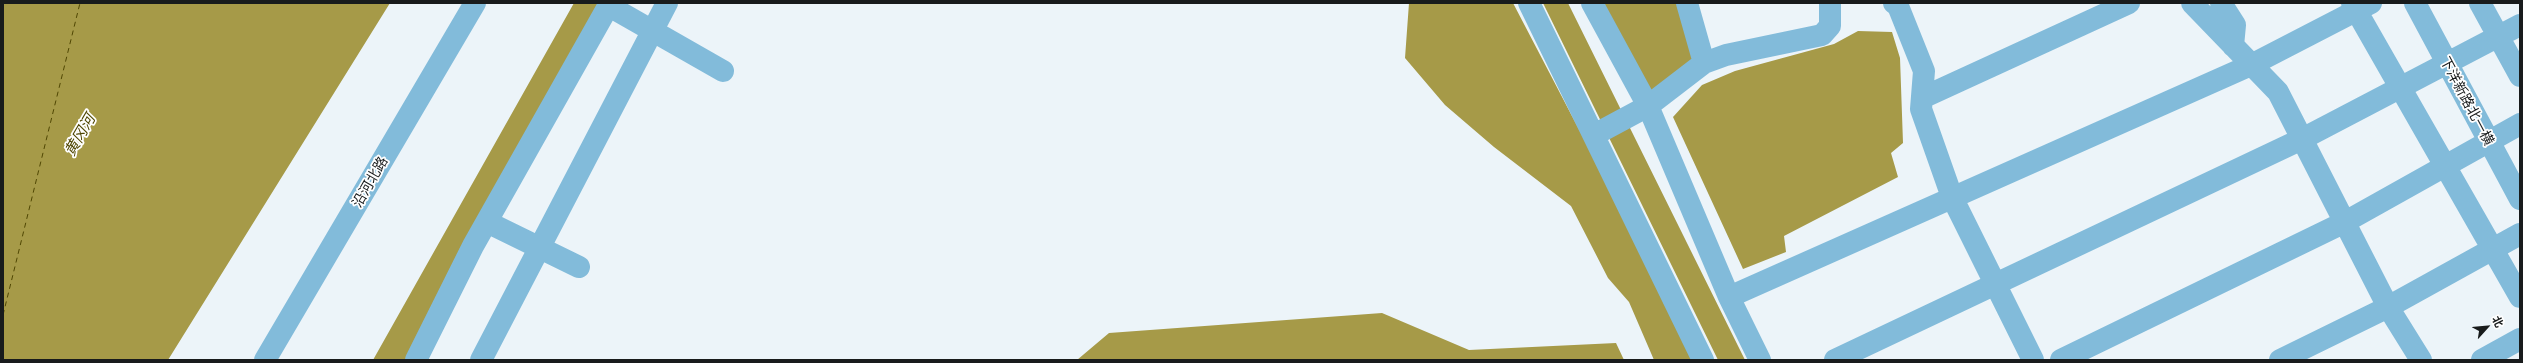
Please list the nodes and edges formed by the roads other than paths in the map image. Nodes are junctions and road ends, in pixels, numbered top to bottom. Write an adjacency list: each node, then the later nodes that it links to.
1 (475, 3): 43 (street, 沿河北路)
2 (667, 3): 45 (street)
3 (1529, 3): 27 (street)
4 (1592, 3): 25 (street)
5 (1687, 3): 18 (street)
6 (1830, 3): 18 (street)
7 (1894, 3): 24 (street)
8 (2128, 3): 24 (street)
9 (2192, 3): 17 (street)
10 (2220, 3): 17 (street)
11 (2415, 3): 19 (street, 下洋新路北一横)
12 (2480, 3): 16 (street)
13 (609, 4): 21 (street); 33 (street)
14 (2360, 6): 20 (street); 23 (street)
15 (2520, 25): 16 (street)
16 (2498, 36): 19 (street); 22 (street)
17 (2233, 46): 20 (street)
18 (1704, 63): 25 (street)
19 (2447, 63): 23 (street); 29 (street, 下洋新路北一横)
20 (2251, 64): 28 (street); 31 (street)
21 (723, 71)
22 (2520, 76)
23 (2400, 87): 28 (street); 30 (street)
24 (1922, 98): 31 (street)
25 (1648, 106): 27 (street); 39 (street)
26 (2520, 124): 29 (street)
27 (1594, 135): 46 (street)
28 (2302, 139): 34 (street); 38 (street)
29 (2489, 141): 30 (street); 32 (street, 下洋新路北一横)
30 (2445, 166): 34 (street); 36 (street)
31 (1952, 197): 38 (street); 39 (street)
32 (2520, 199)
33 (487, 222): 37 (street); 44 (street)
34 (2345, 222): 41 (street); 50 (street)
35 (2520, 234): 36 (street)
36 (2493, 249): 40 (street); 41 (street)
37 (579, 267)
38 (1995, 286): 48 (street); 49 (street)
39 (1729, 297): 47 (street)
40 (2520, 297)
41 (2388, 306): 51 (street); 52 (street)
42 (2520, 339): 53 (street)
43 (265, 360)
44 (416, 360)
45 (481, 360)
46 (1703, 360)
47 (1760, 360)
48 (1835, 360)
49 (2033, 360)
50 (2061, 360)
51 (2280, 360)
52 (2421, 360)
53 (2482, 360)

